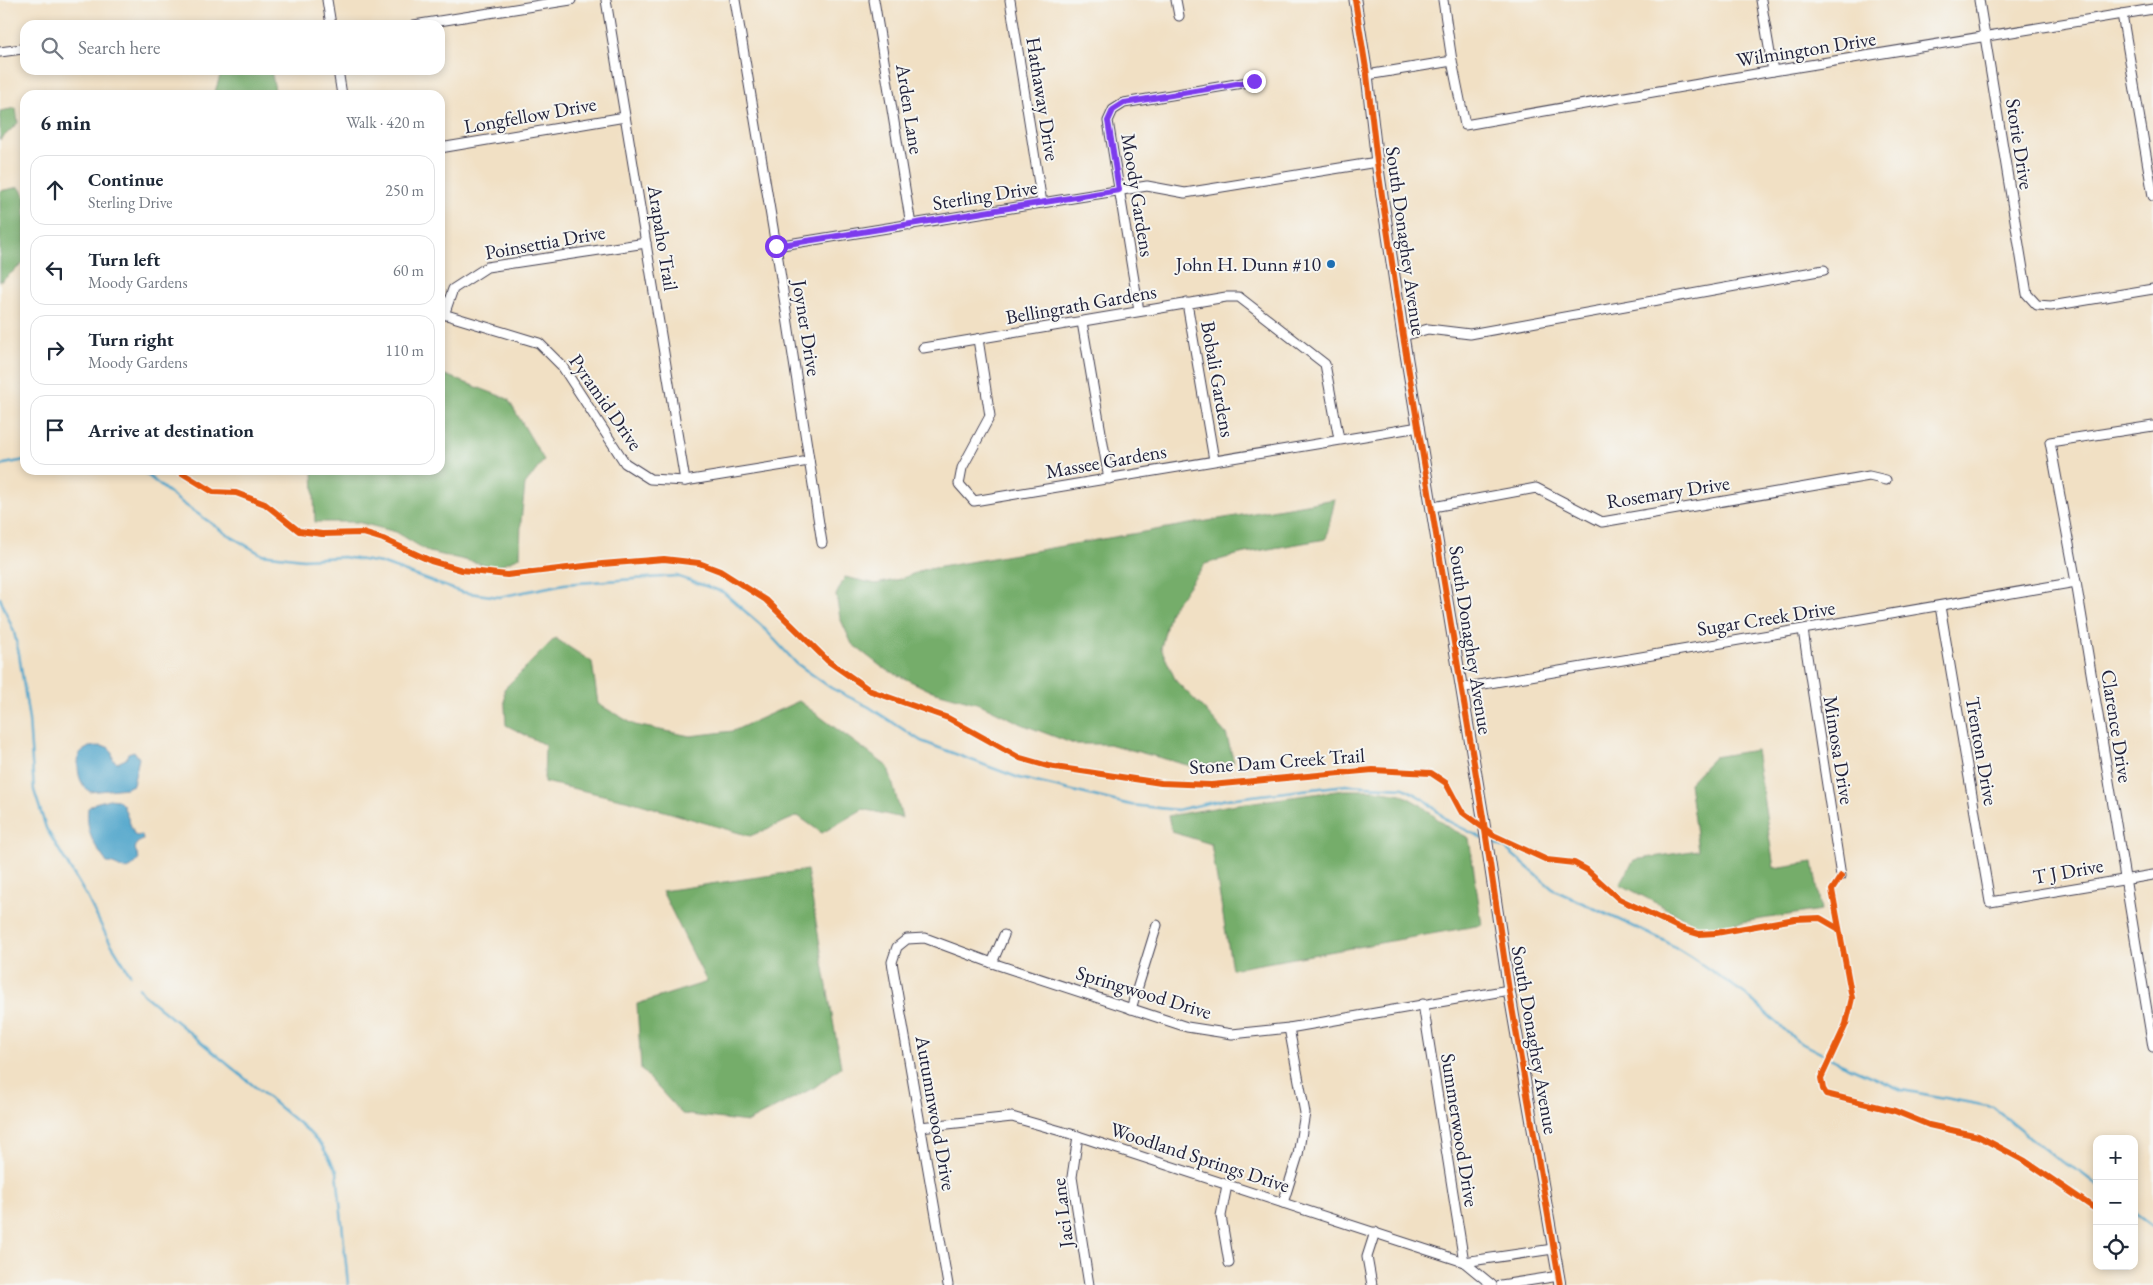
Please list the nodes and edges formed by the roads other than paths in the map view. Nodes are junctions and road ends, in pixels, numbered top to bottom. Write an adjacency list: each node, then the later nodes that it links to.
1 (327, 0): 15 (street)
2 (571, 0): 16 (street)
3 (606, 0): 26 (street, Arapaho Trail)
4 (735, 0): 34 (street, Joyner Drive)
5 (874, 0): 32 (street, Arden Lane)
6 (1010, 0): 31 (street, Hathaway Drive)
7 (1176, 0): 14 (street)
8 (1355, 0): 23 (street, South Donaghey Avenue)
9 (1444, 0): 20 (street)
10 (1760, 0): 21 (street)
11 (1979, 0): 17 (street, Storie Drive)
12 (2153, 9): 13 (street, Wilmington Drive)
13 (2122, 14): 17 (street, Wilmington Drive); 30 (street)
14 (1179, 16)
15 (330, 20)
16 (445, 20)
17 (1985, 37): 21 (street, Wilmington Drive); 36 (street, Storie Drive)
18 (20, 49): 19 (street)
19 (0, 52)
20 (1452, 61): 21 (street, Wilmington Drive); 23 (street)
21 (1773, 72)
22 (339, 75): 25 (street)
23 (1368, 75): 28 (street, South Donaghey Avenue)
24 (1254, 81): 29 (street, Moody Gardens)
25 (341, 90)
26 (625, 117): 27 (street, Longfellow Drive); 33 (street, Arapaho Trail)
27 (445, 147)
28 (1378, 162): 29 (street, Sterling Drive); 42 (street, South Donaghey Avenue)
29 (1119, 190): 31 (street, Sterling Drive); 39 (street, Moody Gardens)
30 (2153, 196)
31 (1042, 203): 32 (street, Sterling Drive)
32 (911, 225): 34 (street, Sterling Drive)
33 (646, 243): 38 (street, Poinsettia Drive); 52 (street, Arapaho Trail)
34 (776, 246): 49 (street, Joyner Drive)
35 (1824, 270): 42 (street)
36 (2153, 289)
37 (1187, 303): 39 (street, Bellingrath Gardens); 47 (street, Bellingrath Gardens); 48 (street, Bobali Gardens)
38 (445, 307)
39 (1139, 311): 41 (street, Bellingrath Gardens)
40 (445, 315): 52 (street, Pyramid Drive)
41 (1082, 322): 43 (street, Bellingrath Gardens); 50 (street)
42 (1403, 336): 46 (street, South Donaghey Avenue)
43 (978, 339): 44 (street, Bellingrath Gardens); 50 (street, Massee Gardens)
44 (923, 348)
45 (2153, 426): 55 (street, Clarence Drive)
46 (1419, 427): 47 (street, Massee Gardens); 53 (street, South Donaghey Avenue)
47 (1340, 439): 48 (street, Massee Gardens)
48 (1214, 460): 50 (street, Massee Gardens)
49 (810, 461): 52 (street, Pyramid Drive); 54 (street, Joyner Drive)
50 (1109, 478)
51 (1886, 480): 53 (street, Rosemary Drive)
52 (685, 481)
53 (1433, 507): 58 (street, South Donaghey Avenue)
54 (822, 543)
55 (2076, 582): 56 (street, Sugar Creek Drive); 61 (street, Clarence Drive)
56 (1940, 606): 57 (street, Sugar Creek Drive); 62 (street, Trenton Drive)
57 (1803, 630): 58 (street, Sugar Creek Drive); 60 (street, Mimosa Drive)
58 (1461, 688): 67 (street, South Donaghey Avenue)
59 (2153, 875): 61 (street, T J Drive)
60 (1841, 876)
61 (2125, 879): 62 (street, T J Drive); 71 (street, Clarence Drive)
62 (1990, 902)
63 (1157, 925): 69 (street)
64 (1004, 935): 66 (street)
65 (897, 947): 66 (street, Springwood Drive); 72 (street, Autumnwood Drive)
66 (992, 962): 69 (street, Springwood Drive)
67 (1509, 990): 68 (street, Springwood Drive); 77 (street, South Donaghey Avenue)
68 (1423, 1004): 70 (street, Springwood Drive); 78 (street, Summerwood Drive)
69 (1131, 1009): 70 (street, Springwood Drive)
70 (1289, 1028): 75 (street)
71 (2153, 1047)
72 (920, 1127): 73 (street, Woodland Springs Drive); 82 (street, Autumnwood Drive)
73 (1078, 1136): 74 (street, Woodland Springs Drive); 83 (street, Jaci Lane)
74 (1227, 1185): 75 (street, Woodland Springs Drive); 79 (street)
75 (1283, 1203): 76 (street, Woodland Springs Drive)
76 (1375, 1232): 78 (street, Woodland Springs Drive); 84 (street)
77 (1553, 1248): 78 (street, Woodland Springs Drive); 80 (street, South Donaghey Avenue)
78 (1464, 1262): 81 (street, Woodland Springs Drive)
79 (1229, 1263)
80 (1560, 1280): 85 (street)
81 (1489, 1284)
82 (948, 1285)
83 (1089, 1285)
84 (1372, 1285)
85 (1501, 1285)

